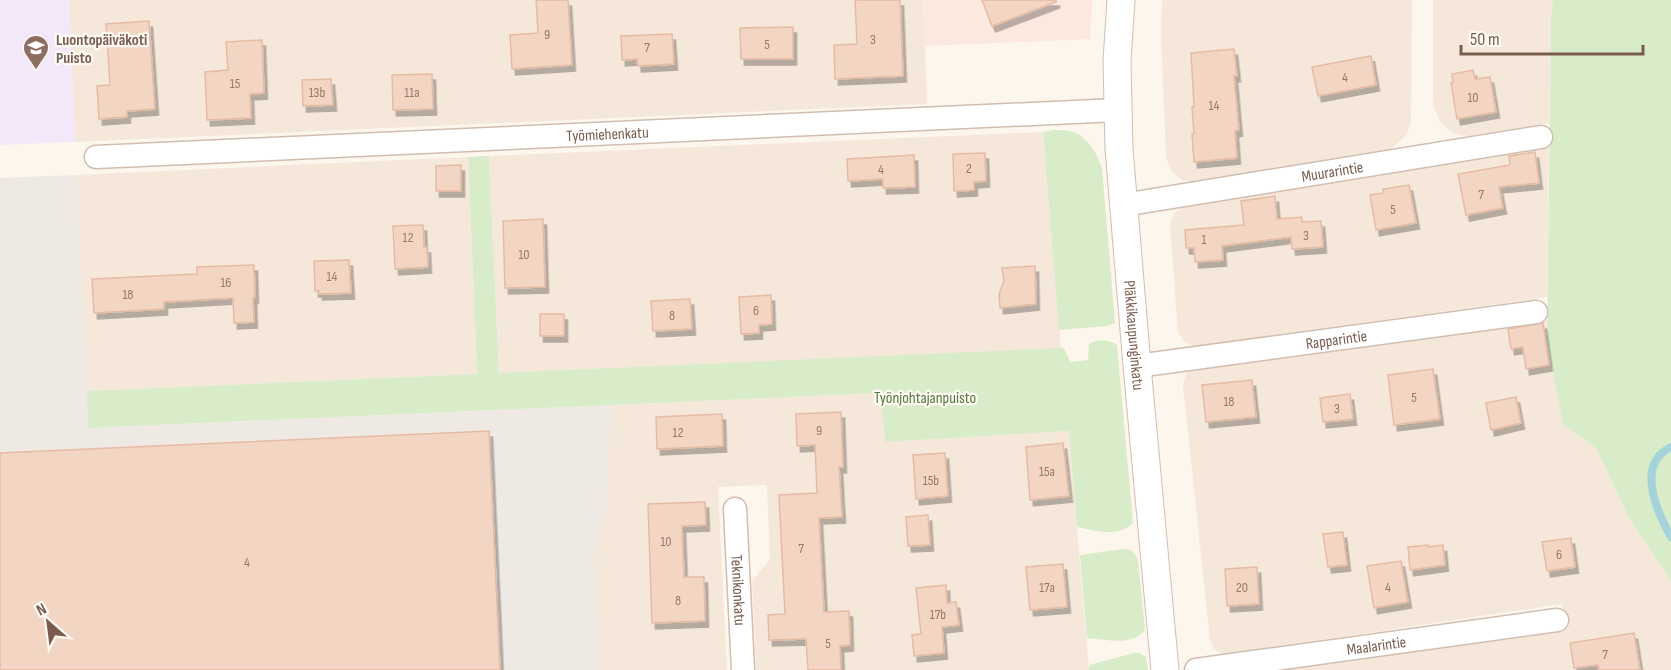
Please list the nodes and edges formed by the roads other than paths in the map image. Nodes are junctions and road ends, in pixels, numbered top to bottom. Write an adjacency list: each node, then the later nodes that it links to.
1 (1120, 0): 2 (street, Pläkkikaupunginkatu)
2 (1117, 110): 4 (street, Työmiehenkatu); 5 (street, Pläkkikaupunginkatu)
3 (1541, 137): 5 (street, Muurarintie)
4 (96, 157)
5 (1123, 205): 7 (street, Pläkkikaupunginkatu)
6 (1536, 312): 7 (street, Rapparintie)
7 (1137, 366): 11 (street, Pläkkikaupunginkatu)
8 (735, 509): 10 (street, Teknikonkatu)
9 (1557, 620): 12 (street, Maalarintie)
10 (743, 670)
11 (1166, 670)
12 (1196, 670)

